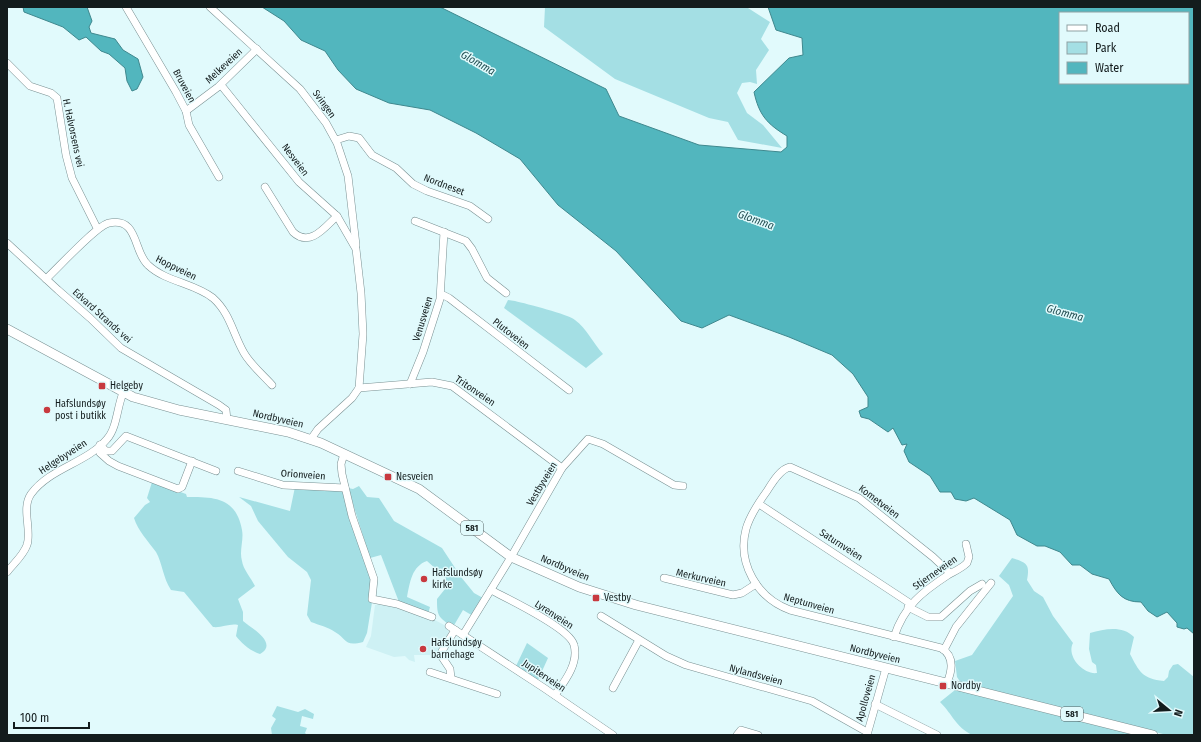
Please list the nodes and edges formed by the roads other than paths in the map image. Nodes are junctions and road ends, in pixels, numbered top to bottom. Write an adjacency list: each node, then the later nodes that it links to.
1 (126, 7): 6 (street, Bruveien)
2 (210, 7): 3 (street, Svingen)
3 (257, 49): 5 (street, Melkeveien); 7 (street, Svingen)
4 (7, 62): 14 (street, H. Halvorsens vei)
5 (221, 85): 6 (street, Melkeveien); 10 (street, Nesveien)
6 (186, 111): 8 (street, Bruveien)
7 (336, 140): 11 (street, Svingen); 12 (street, Nordneset)
8 (218, 177)
9 (265, 187): 10 (street)
10 (339, 219): 11 (street); 17 (street, Nesveien)
11 (354, 219): 17 (street, Svingen)
12 (488, 219)
13 (415, 222): 15 (street)
14 (97, 228): 18 (street); 23 (street, Hoppveien)
15 (444, 232): 19 (street); 20 (street, Venusveien)
16 (7, 242): 18 (street, Edvard Strands vei)
17 (356, 249): 24 (street, Nesveien)
18 (46, 279): 27 (street, Edvard Strands vei)
19 (506, 292)
20 (441, 294): 22 (street, Venusveien); 25 (street, Plutoveien)
21 (7, 329): 26 (main road, Nordbyveien / 581)
22 (410, 384): 24 (street, Tritonveien); 32 (street, Tritonveien)
23 (272, 385)
24 (360, 388): 28 (street)
25 (569, 390)
26 (123, 393): 27 (main road, Nordbyveien / 581); 29 (street, Helgebyveien)
27 (227, 420): 28 (main road, Nordbyveien / 581)
28 (311, 439): 30 (main road, Nordbyveien / 581)
29 (100, 445): 31 (street, Helgebyveien); 31 (street, Helgebyveien); 41 (street, Helgebyveien)
30 (344, 454): 37 (street); 40 (main road, Nordbyveien / 581)
31 (192, 461): 34 (street, Helgebyveien)
32 (562, 468): 36 (street, Vestbyveien); 40 (street, Vestbyveien)
33 (785, 469): 38 (street, Neptunveien); 42 (street, Kometveien)
34 (216, 471)
35 (238, 471): 37 (street, Orionveien)
36 (683, 486)
37 (345, 488): 50 (street)
38 (759, 504): 45 (street, Neptunveien); 48 (street, Saturnveien)
39 (966, 544): 42 (street, Stjerneveien)
40 (512, 557): 47 (street, Vestbyveien); 55 (main road, Nordbyveien / 581)
41 (7, 572)
42 (950, 573): 48 (street, Stjerneveien)
43 (664, 578): 45 (street, Merkurveien)
44 (991, 583): 54 (street)
45 (756, 584): 52 (street, Neptunveien)
46 (982, 584): 48 (street, Saturnveien)
47 (491, 590): 51 (street, Vestbyveien); 61 (street, Lyrenveien)
48 (909, 605): 52 (street, Stjerneveien)
49 (601, 616): 53 (street, Nylandsveien)
50 (432, 617)
51 (463, 635): 57 (street, Jupiterveien); 61 (street, Jupiterveien)
52 (894, 637): 54 (street, Neptunveien)
53 (639, 640): 59 (street); 63 (street, Nylandsveien)
54 (944, 650): 58 (street)
55 (886, 668): 58 (main road, Nordbyveien / 581); 62 (street, Apolloveien)
56 (430, 672): 57 (street)
57 (451, 678): 60 (street)
58 (947, 683): 68 (main road, Nordbyveien / 581)
59 (613, 688)
60 (497, 694)
61 (555, 695): 64 (street, Jupiterveien)
62 (875, 704): 63 (street, Apolloveien); 67 (street)
63 (867, 734)
64 (613, 735)
65 (737, 735): 66 (street)
66 (758, 735)
67 (937, 735)
68 (1153, 735)

